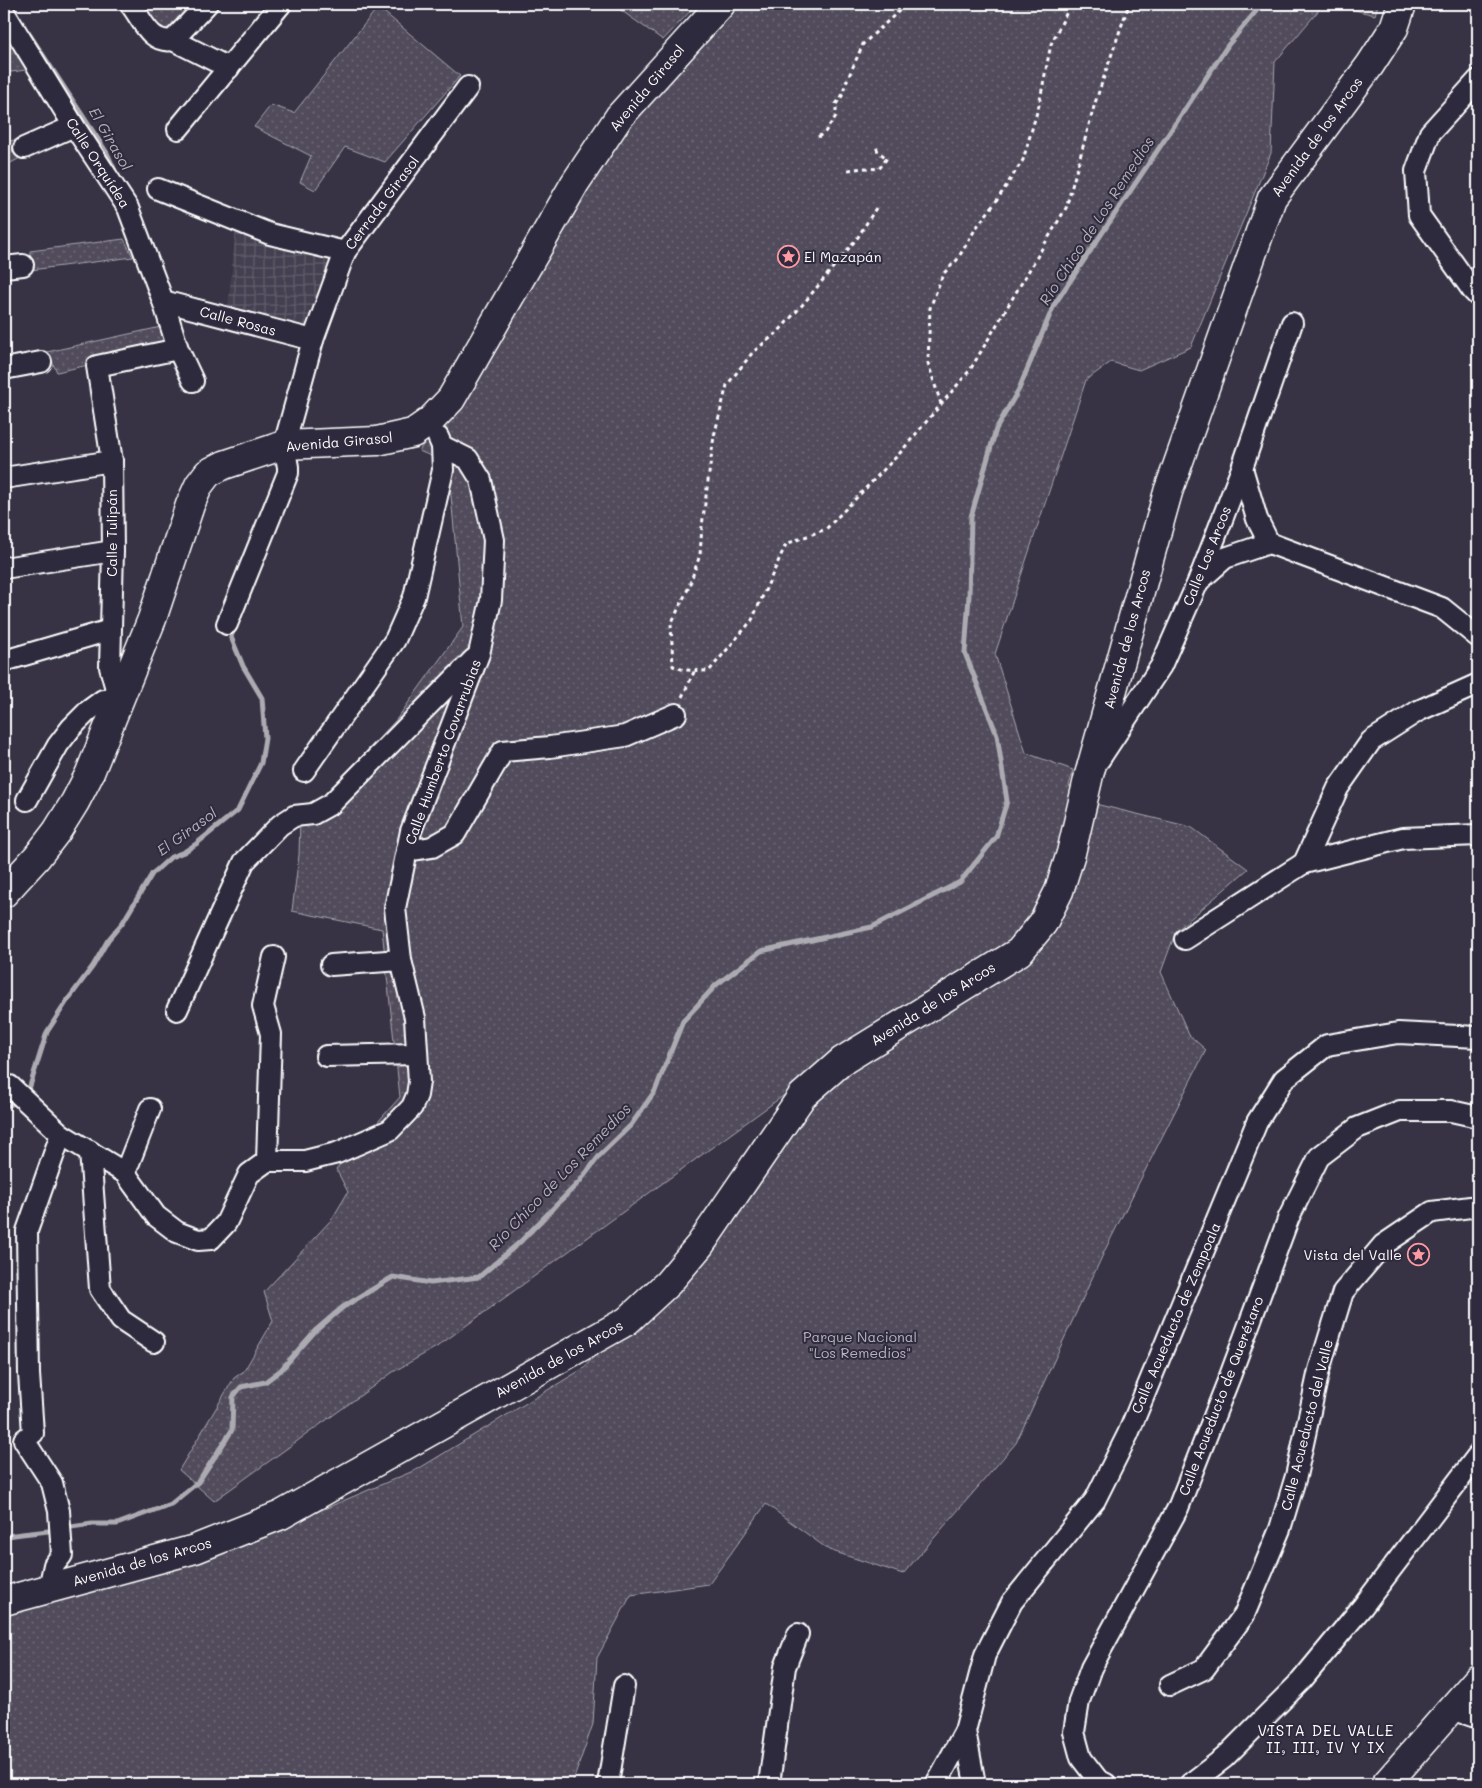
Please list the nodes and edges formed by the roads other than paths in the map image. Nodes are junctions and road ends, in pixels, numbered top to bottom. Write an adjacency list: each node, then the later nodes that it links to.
1 (130, 4): 7 (street)
2 (207, 4): 7 (street)
3 (281, 4): 8 (street)
4 (721, 4): 24 (main road, Avenida Girasol)
5 (1402, 4): 43 (main road, Avenida de los Arcos)
6 (4, 12): 11 (street, Calle Orquídea)
7 (173, 40): 8 (street)
8 (229, 68): 12 (street)
9 (1478, 80): 16 (street)
10 (468, 87): 15 (street, Cerrada Girasol)
11 (74, 126): 13 (street); 17 (street, Calle Orquídea)
12 (178, 129)
13 (24, 148)
14 (158, 189): 15 (street)
15 (345, 252): 19 (street, Cerrada Girasol)
16 (1478, 296)
17 (164, 301): 19 (street, Calle Rosas); 20 (street, Calle Orquídea)
18 (1292, 323): 28 (street, Calle Los Arcos)
19 (313, 340): 25 (street, Cerrada Girasol)
20 (178, 349): 23 (street, Calle Orquídea); 27 (street, Calle Tulipán)
21 (41, 362): 22 (street)
22 (4, 369)
23 (192, 381)
24 (430, 421): 25 (main road, Avenida Girasol); 26 (street)
25 (284, 445): 34 (street); 40 (main road, Avenida Girasol)
26 (442, 446): 37 (street, Calle Humberto Covarrubias); 42 (street)
27 (112, 461): 29 (street); 31 (street, Calle Tulipán)
28 (1242, 468): 30 (street); 33 (street, Calle Los Arcos)
29 (4, 478)
30 (1269, 544): 33 (street); 36 (street)
31 (113, 551): 32 (street); 35 (street, Calle Tulipán)
32 (4, 568)
33 (1198, 582): 43 (street, Calle Los Arcos)
34 (227, 624)
35 (110, 630): 38 (street); 40 (street, Calle Tulipán)
36 (1478, 637)
37 (479, 654): 46 (street, Calle Humberto Covarrubias); 53 (street)
38 (4, 661)
39 (1478, 684): 47 (street)
40 (119, 700): 44 (street); 48 (main road, Avenida Girasol)
41 (676, 714): 46 (street)
42 (304, 771)
43 (1090, 775): 67 (main road, Avenida de los Arcos)
44 (27, 800)
45 (1478, 835): 47 (street)
46 (407, 851): 51 (street, Calle Humberto Covarrubias)
47 (1304, 863): 49 (street)
48 (4, 893)
49 (1185, 939)
50 (274, 956): 62 (street)
51 (401, 960): 52 (street); 55 (street, Calle Humberto Covarrubias)
52 (331, 965)
53 (178, 1010)
54 (1478, 1036): 75 (street, Calle Acueducto de Zempoala)
55 (417, 1054): 56 (street); 62 (street, Calle Humberto Covarrubias)
56 (326, 1056)
57 (7, 1087): 60 (street)
58 (150, 1109): 63 (street)
59 (1478, 1117): 80 (street, Calle Acueducto de Querétaro)
60 (61, 1134): 61 (street); 67 (street)
61 (90, 1151): 63 (street); 65 (street)
62 (267, 1161): 63 (street)
63 (125, 1172)
64 (1478, 1206): 71 (street, Calle Acueducto del Valle)
65 (154, 1342)
66 (1478, 1455): 81 (street)
67 (49, 1588): 68 (main road, Avenida de los Arcos)
68 (10, 1599)
69 (798, 1634): 77 (street)
70 (1478, 1680): 73 (main road)
71 (1170, 1685)
72 (624, 1686): 76 (street)
73 (1452, 1709): 74 (street); 82 (main road)
74 (1478, 1718)
75 (965, 1731): 78 (street); 79 (street)
76 (608, 1784)
77 (769, 1784)
78 (936, 1784)
79 (975, 1784)
80 (1106, 1784)
81 (1190, 1784)
82 (1386, 1784)

